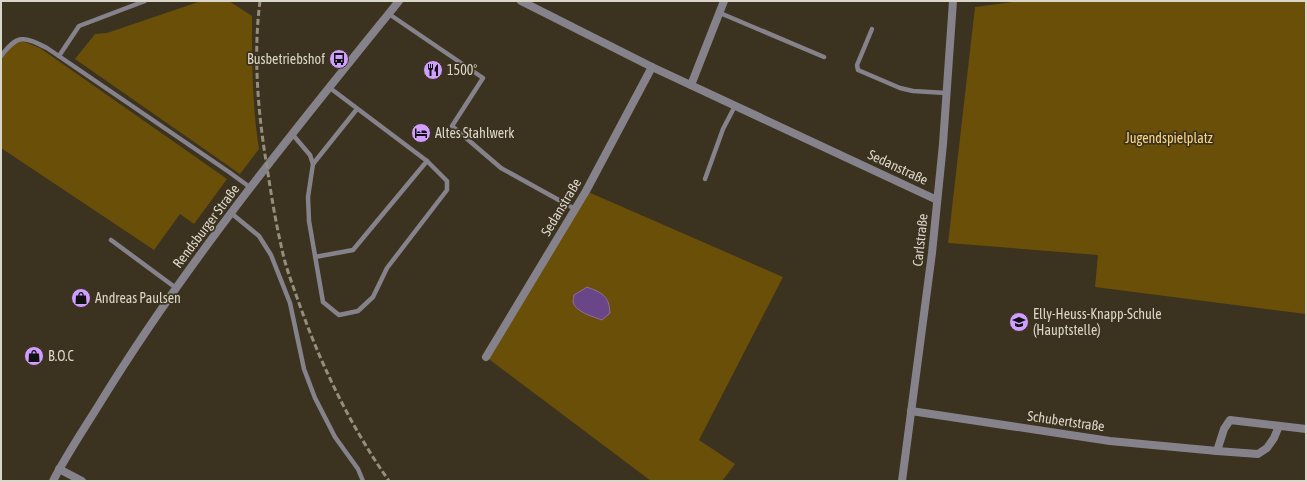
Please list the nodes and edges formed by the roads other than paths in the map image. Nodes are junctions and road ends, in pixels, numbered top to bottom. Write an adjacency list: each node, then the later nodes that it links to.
1 (145, 1): 10 (lane)
2 (399, 1): 7 (street, Rendsburger Straße)
3 (521, 1): 12 (street, Sedanstraße)
4 (724, 1): 6 (street)
5 (953, 1): 15 (street, Carlstraße)
6 (720, 12): 11 (lane); 13 (street)
7 (389, 14): 14 (street, Rendsburger Straße); 24 (lane)
8 (872, 29): 15 (lane)
9 (1, 56): 10 (lane)
10 (59, 56): 22 (lane)
11 (824, 57)
12 (652, 67): 13 (street, Sedanstraße); 24 (street, Sedanstraße)
13 (691, 85): 16 (street, Sedanstraße)
14 (330, 88): 17 (lane); 18 (street, Rendsburger Straße)
15 (946, 93): 23 (street, Carlstraße)
16 (735, 106): 21 (lane); 23 (street, Sedanstraße)
17 (357, 109): 19 (lane); 20 (lane)
18 (293, 135): 20 (lane); 22 (street, Rendsburger Straße)
19 (427, 161): 27 (lane); 27 (lane)
20 (313, 164): 27 (lane)
21 (705, 179)
22 (251, 188): 25 (street, Rendsburger Straße)
23 (937, 200): 30 (street, Carlstraße)
24 (575, 209): 29 (street, Sedanstraße)
25 (231, 213): 28 (street, Rendsburger Straße); 37 (lane)
26 (111, 240): 28 (lane)
27 (315, 257)
28 (176, 288): 34 (street, Rendsburger Straße)
29 (486, 357)
30 (911, 411): 33 (street, Schubertstraße); 38 (street, Carlstraße)
31 (1278, 426): 32 (street); 33 (street, Schubertstraße); 33 (street)
32 (1306, 429)
33 (1217, 451)
34 (60, 469): 35 (street, Rendsburger Straße); 36 (street)
35 (53, 481)
36 (82, 481)
37 (363, 481)
38 (902, 481)

